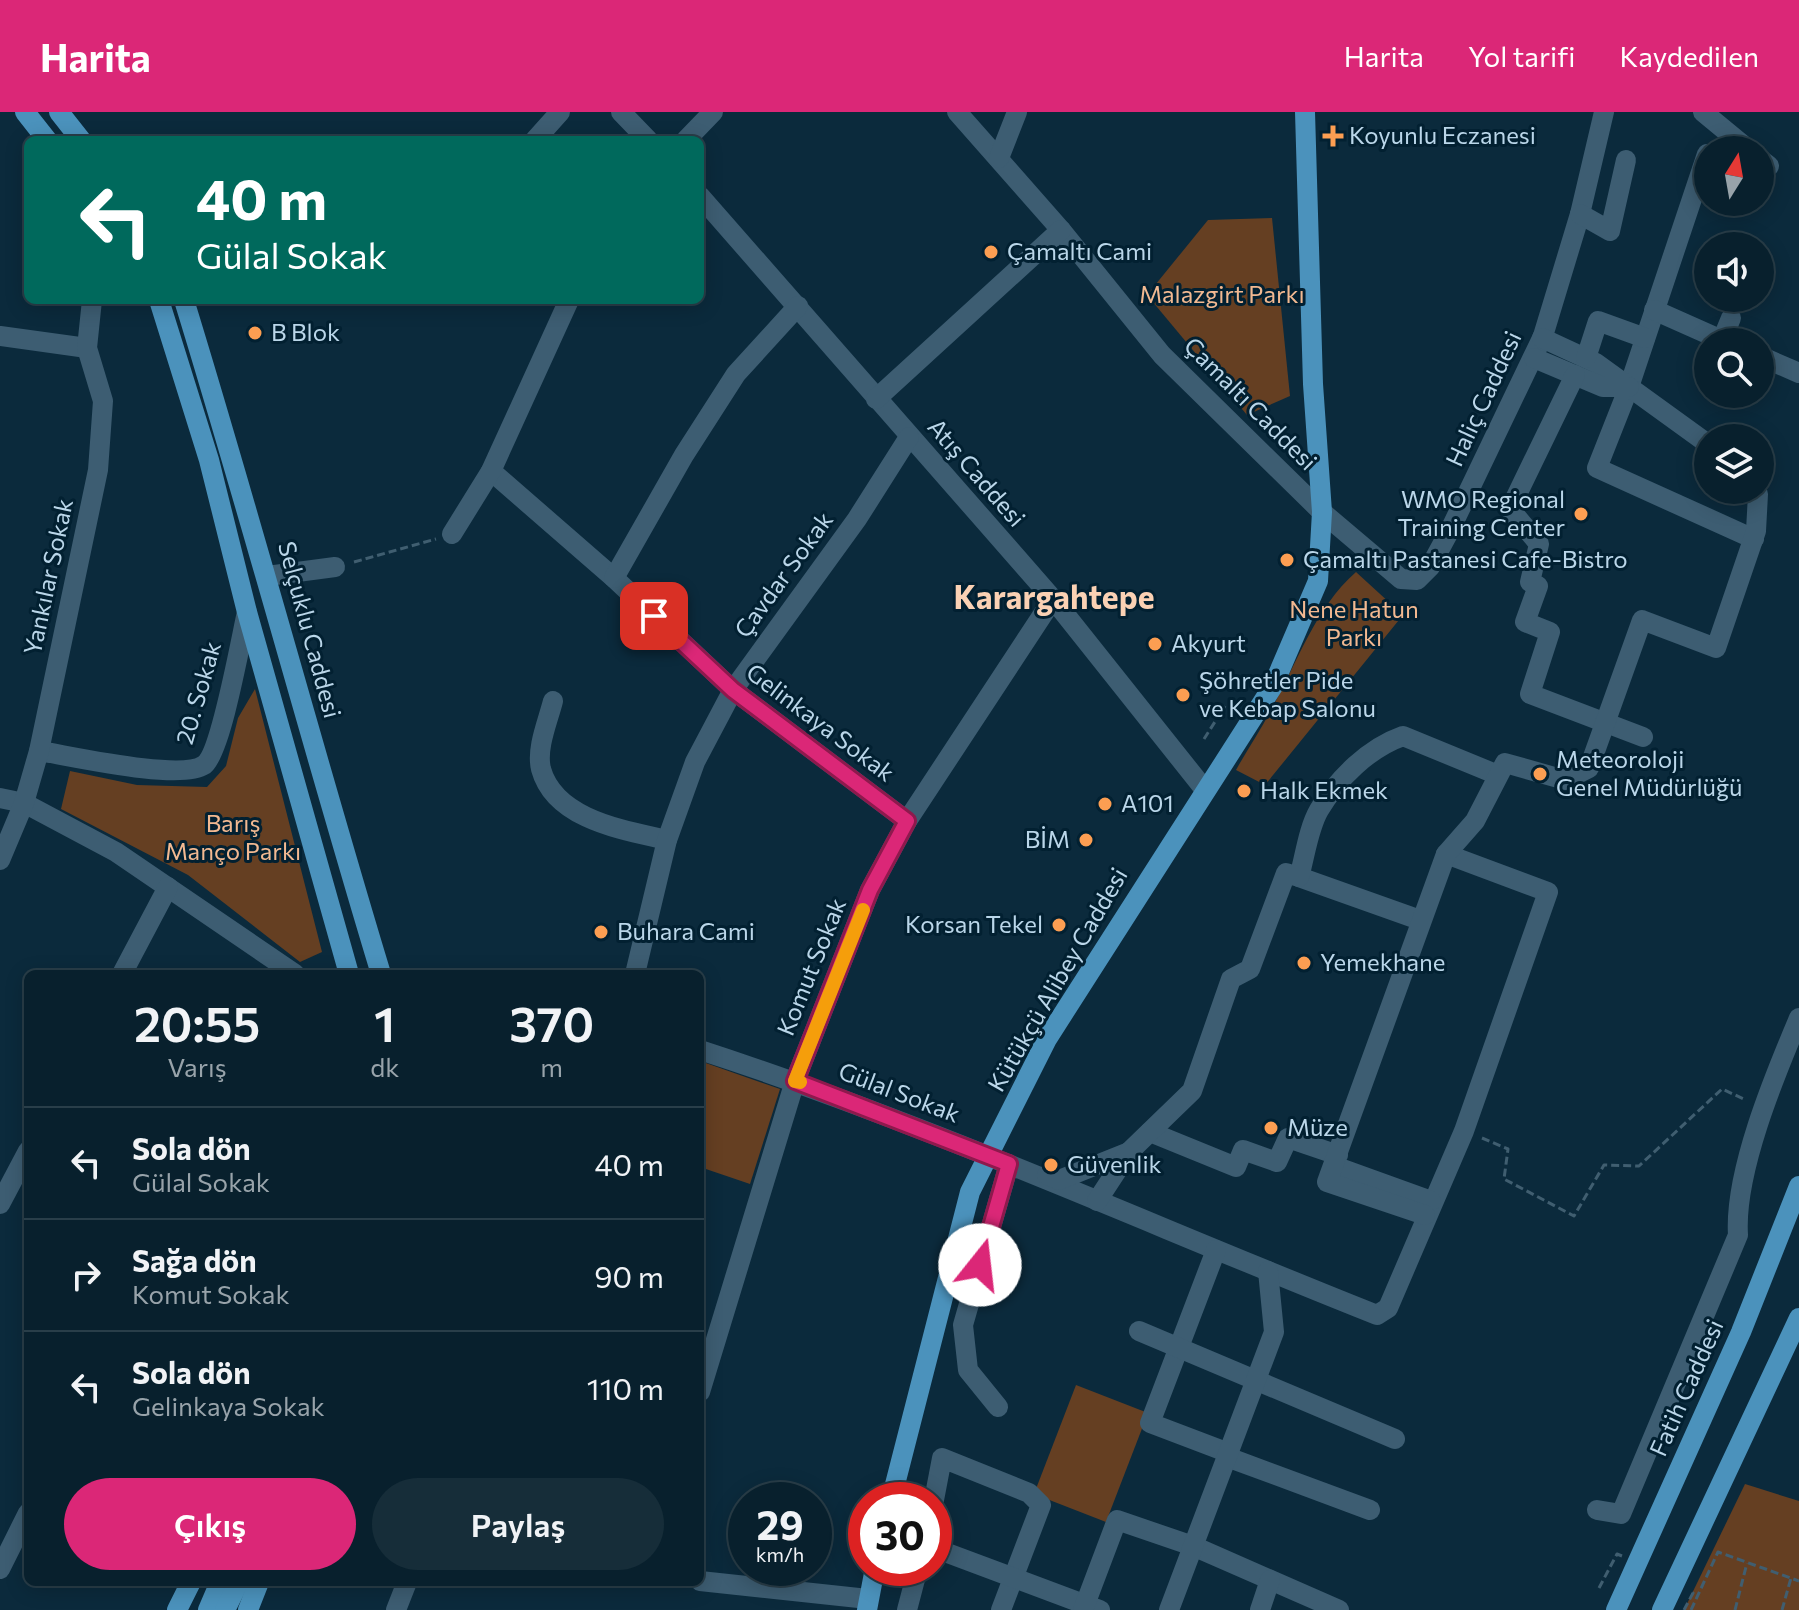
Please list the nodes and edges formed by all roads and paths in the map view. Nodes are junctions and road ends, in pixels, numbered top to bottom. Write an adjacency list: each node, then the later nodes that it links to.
1 (25, 112): 11 (main road)
2 (59, 112): 12 (main road)
3 (560, 112): 13 (street)
4 (621, 112): 14 (street)
5 (713, 112): 15 (street)
6 (957, 112): 17 (street, Çamaltı Caddesi)
7 (1017, 112): 17 (street)
8 (1305, 112): 46 (main road, Kütükçü Alibey Caddesi)
9 (1604, 112): 21 (street, Haliç Caddesi)
10 (1703, 112): 16 (street)
11 (44, 136)
12 (78, 136)
13 (539, 136)
14 (644, 136)
15 (690, 136)
16 (1732, 136)
17 (999, 158): 22 (street, Çamaltı Caddesi)
18 (1626, 160): 21 (street)
19 (1694, 192): 28 (street)
20 (704, 200): 27 (street, Atış Caddesi)
21 (1580, 214): 33 (street, Haliç Caddesi)
22 (1061, 230): 41 (street); 46 (street, Çamaltı Caddesi)
23 (92, 304): 35 (street, Yankılar Sokak)
24 (160, 304): 53 (main road)
25 (185, 304): 50 (main road, Selçuklu Caddesi)
26 (567, 304): 44 (street)
27 (798, 306): 41 (street, Atış Caddesi); 51 (street)
28 (1654, 310): 30 (street); 34 (street)
29 (1731, 318): 31 (street)
30 (1695, 328)
31 (1728, 328)
32 (0, 336): 35 (street)
33 (1542, 338): 36 (street, Haliç Caddesi); 38 (street)
34 (1645, 338): 38 (street); 40 (street)
35 (87, 348): 60 (street, Yankılar Sokak)
36 (1534, 358): 38 (street); 46 (street, Haliç Caddesi)
37 (1774, 362): 39 (street)
38 (1580, 367): 40 (street); 57 (street)
39 (1799, 373)
40 (1629, 387): 42 (street); 48 (street)
41 (876, 399): 43 (street, Atış Caddesi)
42 (1694, 434)
43 (909, 437): 52 (street, Atış Caddesi); 54 (street, Çavdar Sokak)
44 (491, 471): 47 (street); 51 (street, Gelinkaya Sokak)
45 (1757, 504): 48 (street)
46 (1322, 512): 62 (main road, Kütükçü Alibey Caddesi)
47 (452, 534): 49 (path)
48 (1754, 539): 57 (street)
49 (335, 567): 50 (street)
50 (267, 576): 75 (main road, Selçuklu Caddesi)
51 (614, 578): 54 (street, Gelinkaya Sokak)
52 (1053, 599): 62 (street, Atış Caddesi); 65 (street, Komut Sokak)
53 (247, 612): 60 (street, 20. Sokak); 74 (main road)
54 (733, 690): 65 (street, Gelinkaya Sokak); 66 (street, Çavdar Sokak)
55 (553, 701): 66 (street)
56 (1225, 706): 59 (path)
57 (1606, 722): 58 (street); 61 (street)
58 (1643, 737)
59 (1204, 739)
60 (39, 751): 64 (street, Yankılar Sokak)
61 (1498, 775): 67 (street); 69 (street)
62 (1205, 790): 84 (main road, Kütükçü Alibey Caddesi)
63 (0, 798): 64 (street)
64 (24, 803): 68 (street, Yankılar Sokak); 70 (street)
65 (907, 821): 79 (street, Komut Sokak)
66 (667, 840): 76 (street, Çavdar Sokak)
67 (1446, 854): 71 (street); 81 (street)
68 (0, 860)
69 (1299, 877): 71 (street); 82 (street)
70 (168, 887): 72 (street); 73 (street)
71 (1420, 920): 88 (street)
72 (124, 970)
73 (289, 970)
74 (348, 970)
75 (380, 970)
76 (636, 970)
77 (1799, 1018): 80 (street)
78 (704, 1051): 79 (street, Gülal Sokak)
79 (795, 1081): 84 (street, Gülal Sokak); 97 (street, Komut Sokak)
80 (1765, 1108): 81 (path); 107 (street)
81 (1464, 1131): 92 (street)
82 (1150, 1132): 83 (street); 88 (street)
83 (1129, 1152): 87 (street); 90 (street)
84 (988, 1156): 86 (street, Gülal Sokak); 104 (main road, Kütükçü Alibey Caddesi)
85 (24, 1159): 91 (street)
86 (1009, 1164): 90 (street, Gülal Sokak); 101 (street)
87 (1032, 1168)
88 (1333, 1168): 92 (street)
89 (1799, 1186): 139 (main road, Fatih Caddesi)
90 (1097, 1201): 93 (street, Gülal Sokak)
91 (0, 1204)
92 (1428, 1208): 94 (street, Gülal Sokak)
93 (1216, 1250): 94 (street, Gülal Sokak); 98 (street)
94 (1268, 1271): 100 (street)
95 (1799, 1318): 140 (main road)
96 (1139, 1331): 98 (street)
97 (707, 1338): 99 (street, Komut Sokak)
98 (1179, 1349): 100 (street); 103 (street)
99 (704, 1361)
100 (1255, 1382): 102 (street); 103 (street)
101 (998, 1407)
102 (1395, 1439)
103 (1228, 1455): 106 (street); 109 (street)
104 (896, 1482)
105 (937, 1482): 114 (street)
106 (1370, 1510)
107 (1597, 1510)
108 (24, 1521): 113 (street)
109 (1193, 1546): 116 (street); 128 (street); 136 (street)
110 (1617, 1554): 125 (path)
111 (952, 1555): 114 (street)
112 (1747, 1562): 115 (path); 142 (path); 143 (path)
113 (0, 1569)
114 (1013, 1578): 128 (street); 135 (street)
115 (1791, 1578): 117 (path); 144 (path)
116 (1270, 1580): 137 (street); 138 (street)
117 (1799, 1581)
118 (704, 1582): 127 (street)
119 (189, 1586): 129 (main road)
120 (218, 1586): 130 (main road)
121 (237, 1586): 131 (main road)
122 (257, 1586): 132 (main road)
123 (405, 1586): 133 (street)
124 (913, 1586): 134 (street)
125 (1599, 1588)
126 (1693, 1593): 141 (path)
127 (867, 1605)
128 (1089, 1608)
129 (177, 1610)
130 (208, 1610)
131 (225, 1610)
132 (248, 1610)
133 (396, 1610)
134 (907, 1610)
135 (1001, 1610)
136 (1169, 1610)
137 (1260, 1610)
138 (1339, 1610)
139 (1616, 1610)
140 (1662, 1610)
141 (1684, 1610)
142 (1691, 1610)
143 (1735, 1610)
144 (1782, 1610)

